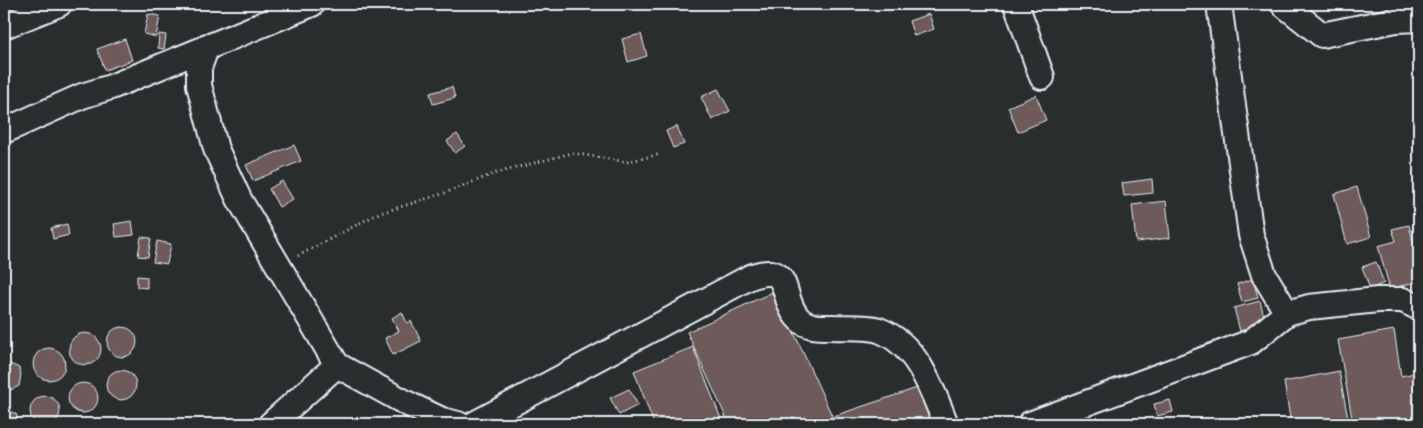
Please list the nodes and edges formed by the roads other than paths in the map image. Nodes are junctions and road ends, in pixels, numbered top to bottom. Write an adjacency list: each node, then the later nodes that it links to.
1 (59, 4): 7 (street)
2 (312, 4): 8 (street)
3 (1016, 4): 9 (street)
4 (1219, 4): 12 (street)
5 (1284, 4): 6 (street)
6 (1419, 19)
7 (4, 26)
8 (207, 46): 10 (street); 13 (street)
9 (1042, 77)
10 (4, 130)
11 (1419, 308): 12 (street)
12 (1287, 313): 18 (street)
13 (337, 365): 14 (street); 15 (street)
14 (271, 424)
15 (458, 424)
16 (474, 424): 17 (street)
17 (946, 424)
18 (1030, 424)

